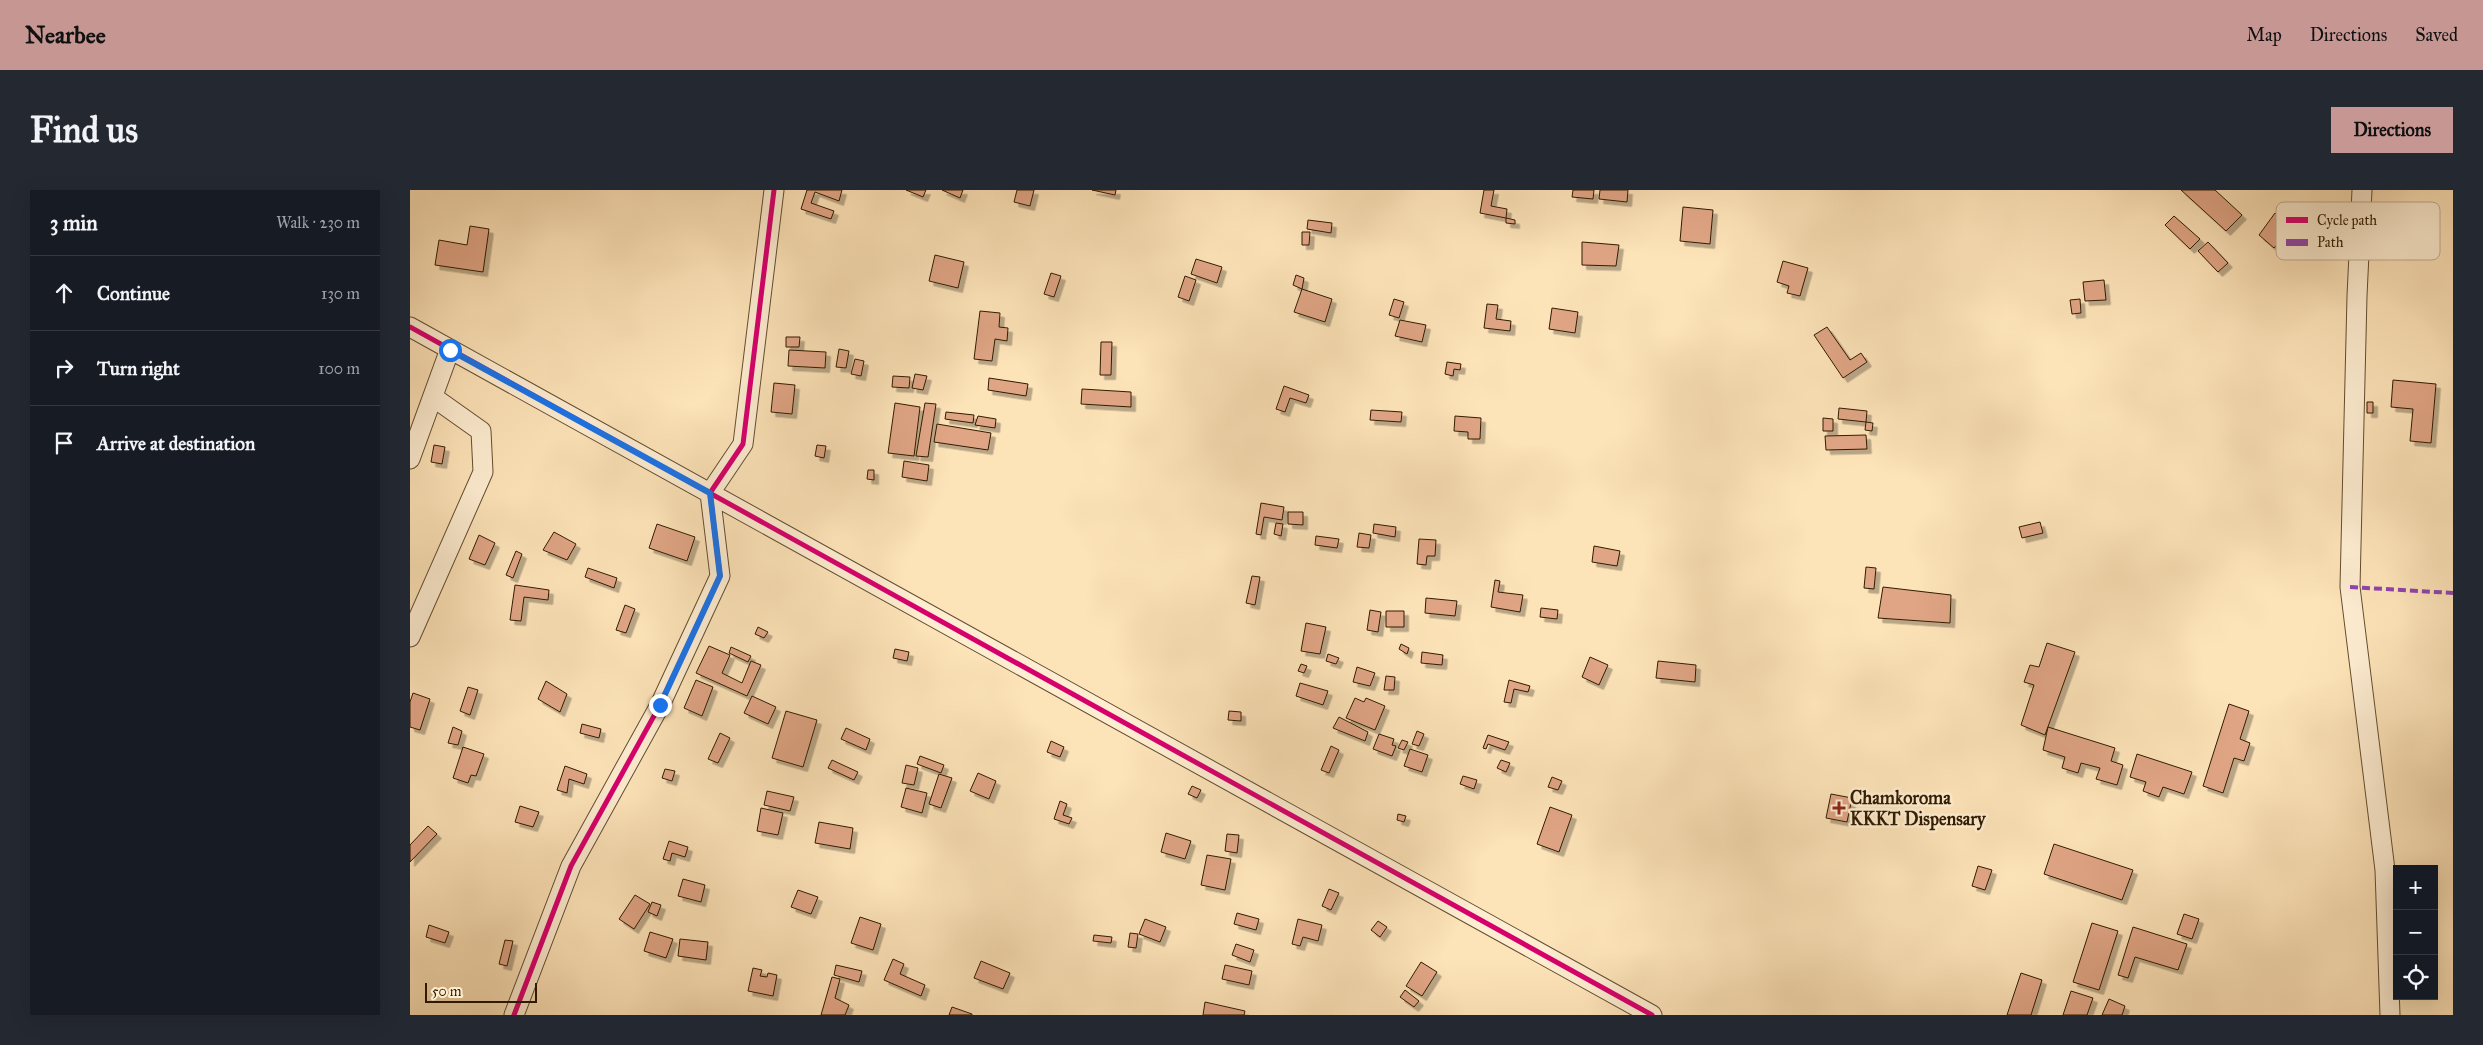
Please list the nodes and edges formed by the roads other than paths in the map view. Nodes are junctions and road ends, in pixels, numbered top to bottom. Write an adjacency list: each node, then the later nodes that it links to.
1 (774, 190): 7 (street)
2 (2359, 260): 11 (street)
3 (410, 327): 4 (street)
4 (450, 350): 5 (street); 7 (street)
5 (433, 396): 6 (street); 8 (street)
6 (410, 459)
7 (710, 493): 9 (street); 10 (street)
8 (410, 637)
9 (514, 1015)
10 (1652, 1015)
11 (2390, 1015)

